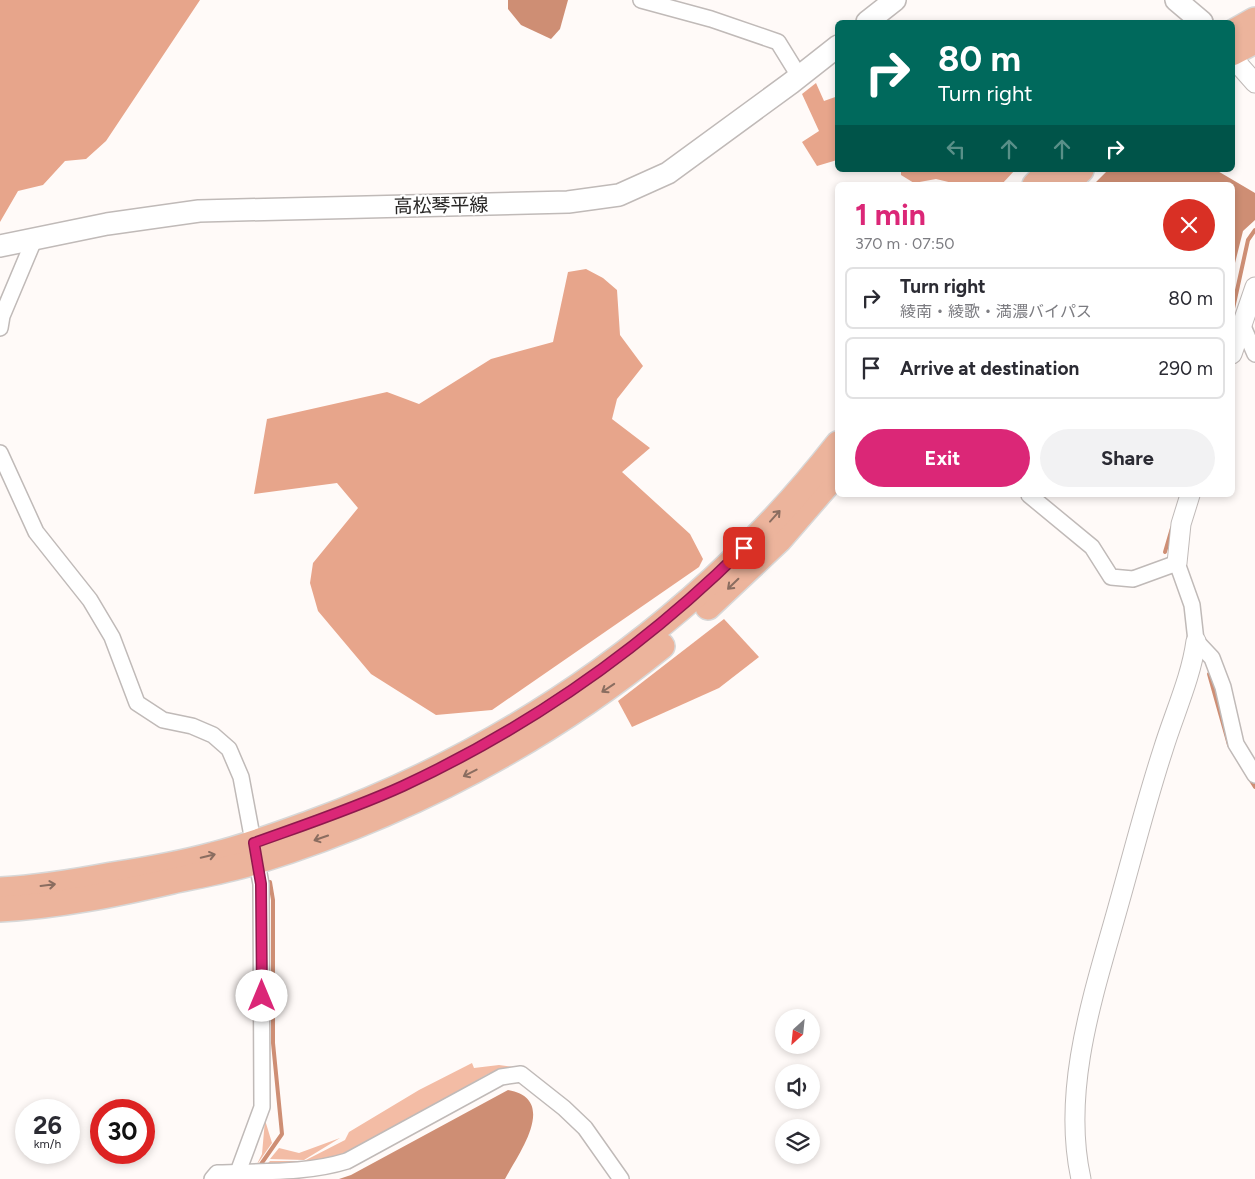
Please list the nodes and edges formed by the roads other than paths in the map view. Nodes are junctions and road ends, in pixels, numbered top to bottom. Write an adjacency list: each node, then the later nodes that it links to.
1 (641, 0): 12 (street)
2 (895, 0): 4 (main road)
3 (1176, 0): 5 (main road)
4 (870, 20)
5 (1200, 20)
6 (1255, 20): 7 (highway)
7 (1235, 31)
8 (1255, 41): 10 (highway)
9 (835, 48): 12 (main road, 高松琴平線)
10 (1235, 51)
11 (1235, 60): 13 (street)
12 (799, 76): 18 (main road, 高松琴平線)
13 (1255, 83)
14 (1047, 172): 16 (highway)
15 (1078, 172): 17 (highway)
16 (1038, 182)
17 (1068, 182)
18 (34, 240): 19 (main road, 高松琴平線); 22 (street)
19 (0, 246)
20 (1255, 287): 21 (street)
21 (1242, 324): 23 (street); 24 (street)
22 (0, 328)
23 (1235, 345)
24 (1255, 354)
25 (835, 447): 33 (highway, one-way to 25)
26 (0, 453): 33 (street)
27 (835, 475): 33 (highway, one-way to 33)
28 (1032, 497): 30 (street)
29 (1189, 497): 30 (street)
30 (1176, 562): 31 (street)
31 (1196, 641): 32 (street); 39 (street)
32 (1255, 775)
33 (256, 852): 34 (highway, one-way to 33); 35 (highway); 36 (street)
34 (0, 890)
35 (0, 909)
36 (238, 1172): 37 (street); 38 (street)
37 (212, 1179)
38 (621, 1179)
39 (1080, 1179)

